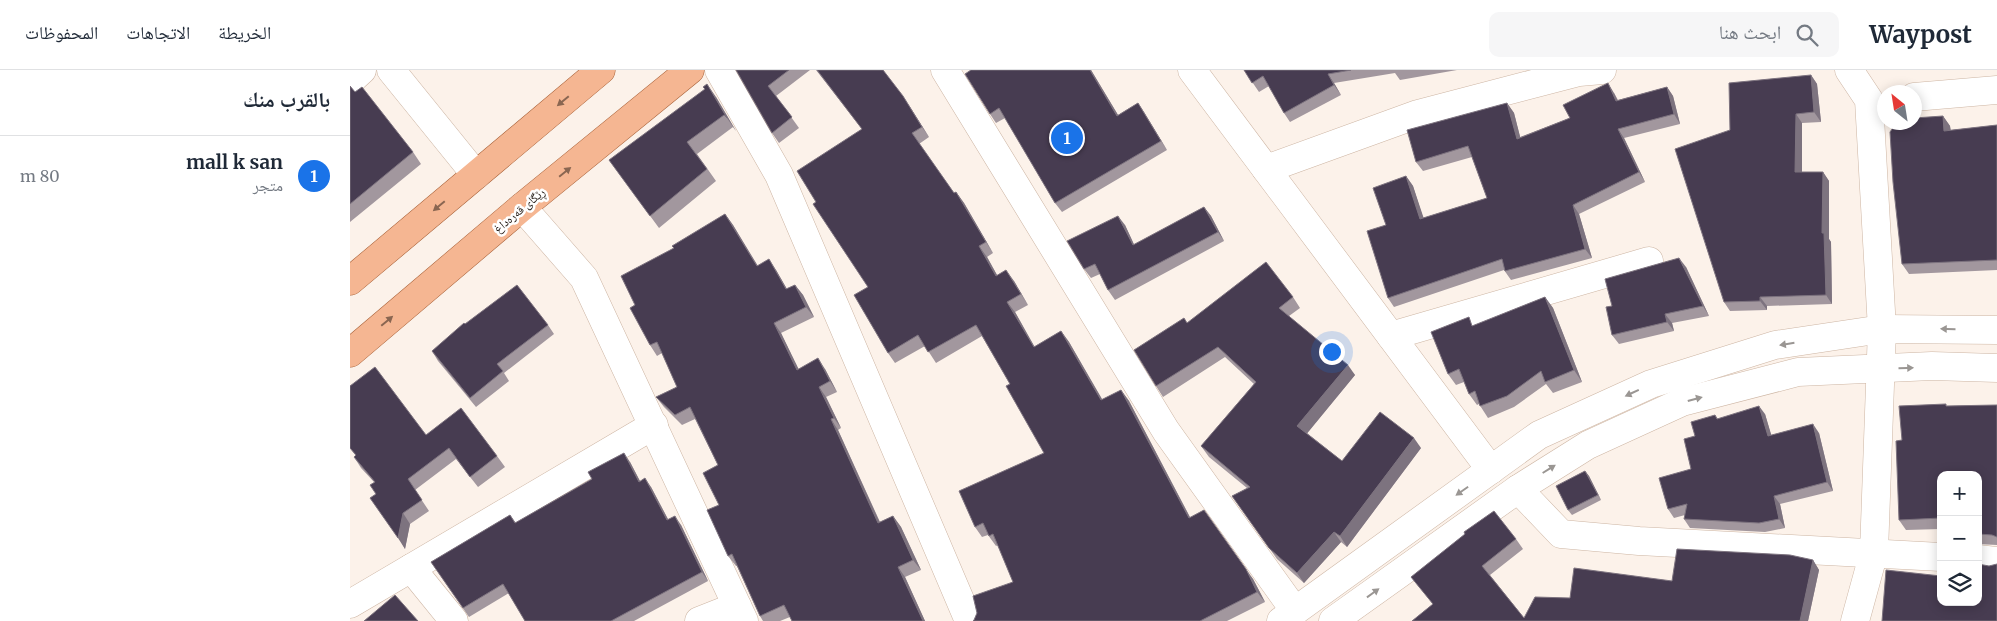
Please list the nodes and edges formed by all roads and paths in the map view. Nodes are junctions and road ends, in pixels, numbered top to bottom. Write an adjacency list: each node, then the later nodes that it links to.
1 (362, 70): 10 (street)
2 (391, 70): 16 (street)
3 (601, 70): 16 (main road, one-way to 16)
4 (690, 70): 17 (main road, ڕێگای قەرەداغ, one-way to 4)
5 (719, 70): 40 (street)
6 (945, 70): 36 (street)
7 (1192, 70): 15 (street)
8 (1602, 70): 15 (street)
9 (1849, 70): 13 (street)
10 (350, 81)
11 (1997, 90): 12 (street)
12 (1922, 96)
13 (1877, 100)
14 (1878, 130): 20 (street)
15 (1266, 169): 22 (street)
16 (476, 175): 19 (main road, one-way to 19)
17 (522, 207): 23 (main road, ڕێگای قەرەداغ, one-way to 17); 26 (street)
18 (1649, 261): 22 (street)
19 (350, 281)
20 (1882, 329): 21 (street, one-way to 20); 25 (street); 27 (street, one-way to 27)
21 (1997, 330)
22 (1391, 336): 27 (street)
23 (350, 352)
24 (1997, 368): 25 (street, one-way to 24)
25 (1879, 369): 28 (street, one-way to 25); 29 (street)
26 (654, 425): 33 (street); 35 (street)
27 (1491, 470): 36 (street, one-way to 36)
28 (1518, 489): 29 (street); 37 (street, one-way to 28)
29 (1874, 552): 30 (street); 41 (street)
30 (1937, 557)
31 (1982, 559): 32 (street)
32 (1997, 561)
33 (411, 568): 34 (street); 38 (street)
34 (350, 604)
35 (740, 613): 39 (street)
36 (1288, 616)
37 (1340, 619)
38 (454, 621)
39 (699, 621)
40 (969, 621)
41 (1855, 621)

